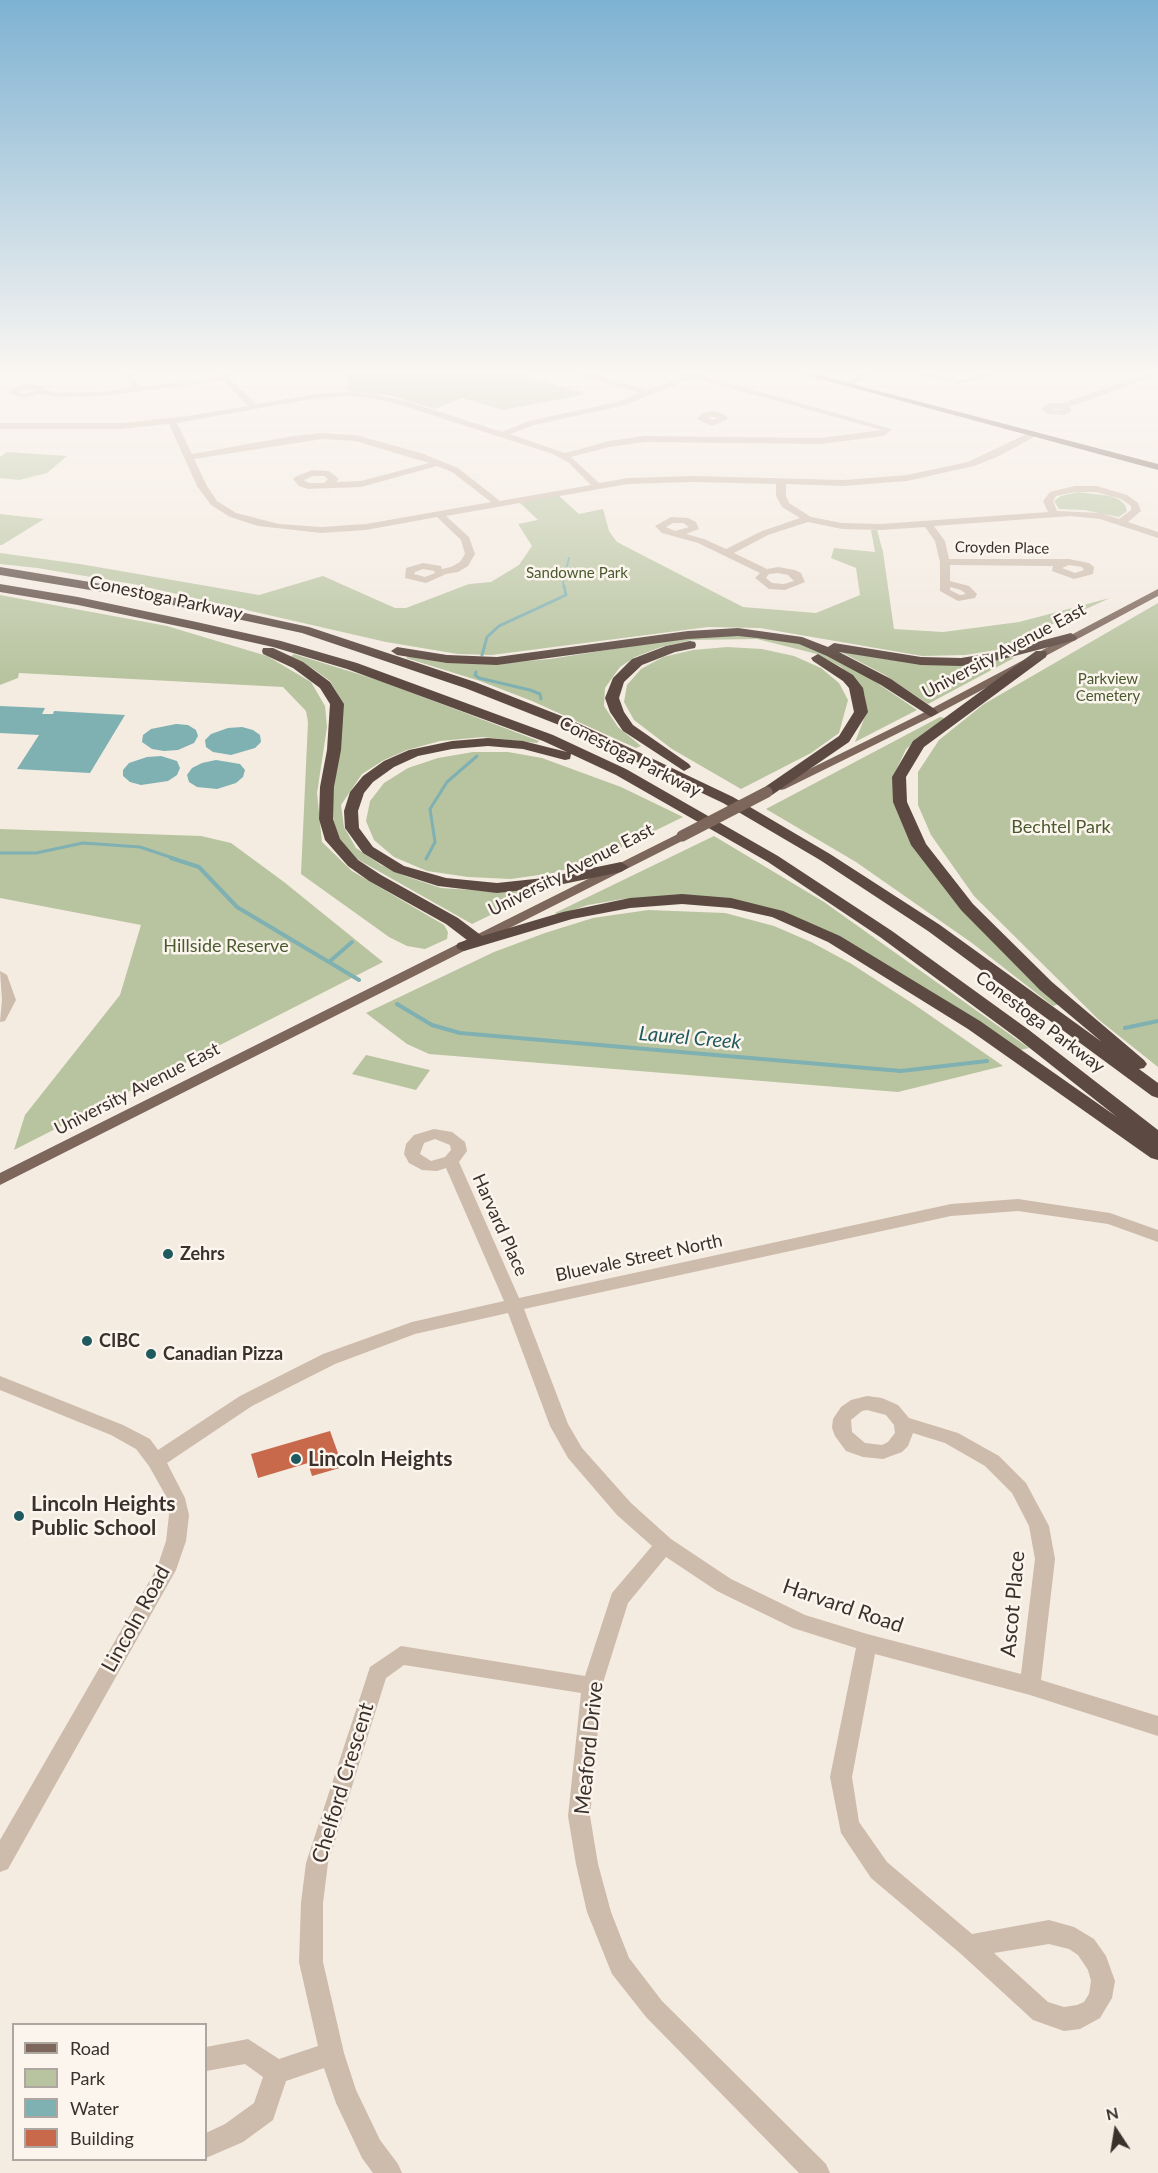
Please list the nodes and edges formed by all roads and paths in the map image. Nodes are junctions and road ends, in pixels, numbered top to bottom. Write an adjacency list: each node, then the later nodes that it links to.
1 (196, 473): 10 (street)
2 (404, 473): 7 (street)
3 (459, 473): 9 (street)
4 (583, 473): 8 (street)
5 (929, 473): 6 (street)
6 (781, 482): 8 (street); 12 (street)
7 (328, 484)
8 (596, 485): 9 (street)
9 (497, 503): 10 (street)
10 (439, 514): 21 (street)
11 (1054, 514): 13 (street); 13 (street); 14 (street)
12 (808, 519): 14 (street); 17 (street)
13 (1121, 522): 16 (street)
14 (927, 523): 18 (street)
15 (678, 533): 17 (street)
16 (1158, 535)
17 (727, 553): 22 (street)
18 (945, 562): 19 (street, Croyden Place); 23 (street)
19 (1059, 563)
20 (0, 571): 27 (highway, Conestoga Parkway)
21 (441, 572)
22 (766, 572)
23 (945, 583)
24 (0, 588): 26 (highway, Conestoga Parkway)
25 (1158, 592): 28 (main road, University Avenue East)
26 (192, 625): 33 (highway, Conestoga Parkway); 36 (highway)
27 (305, 630): 29 (highway); 34 (highway, Conestoga Parkway)
28 (1071, 637): 29 (highway); 30 (main road, University Avenue East)
29 (802, 641): 31 (highway)
30 (1041, 654): 31 (main road, University Avenue East); 39 (highway)
31 (931, 713): 32 (main road, University Avenue East)
32 (767, 792): 34 (highway); 35 (main road, University Avenue East, bridge)
33 (672, 799): 35 (highway); 41 (highway, Conestoga Parkway)
34 (729, 800): 40 (highway, Conestoga Parkway)
35 (621, 867): 36 (main road, University Avenue East)
36 (471, 943): 42 (highway); 44 (main road, University Avenue East)
37 (0, 975): 38 (street)
38 (0, 1018)
39 (1158, 1080)
40 (1158, 1092)
41 (1158, 1139)
42 (1158, 1154)
43 (451, 1161): 46 (street, Harvard Place)
44 (0, 1180)
45 (1158, 1236): 46 (street, Bluevale Street North)
46 (514, 1305): 49 (street, Bluevale Street North); 50 (street, Harvard Road)
47 (0, 1383): 49 (street, Lincoln Road)
48 (903, 1423): 53 (street, Ascot Place)
49 (156, 1461): 55 (street, Lincoln Road)
50 (664, 1545): 51 (street, Harvard Road); 52 (street, Meaford Drive)
51 (867, 1643): 53 (street, Harvard Road); 56 (street)
52 (592, 1686): 57 (street, Chelford Crescent); 62 (street, Meaford Drive)
53 (1030, 1686): 54 (street, Harvard Road)
54 (1158, 1726)
55 (0, 1861)
56 (969, 1946): 56 (street)
57 (332, 2053): 59 (street); 61 (street, Chelford Crescent)
58 (207, 2059): 59 (street)
59 (277, 2072): 60 (street)
60 (207, 2146)
61 (388, 2173)
62 (817, 2173)

